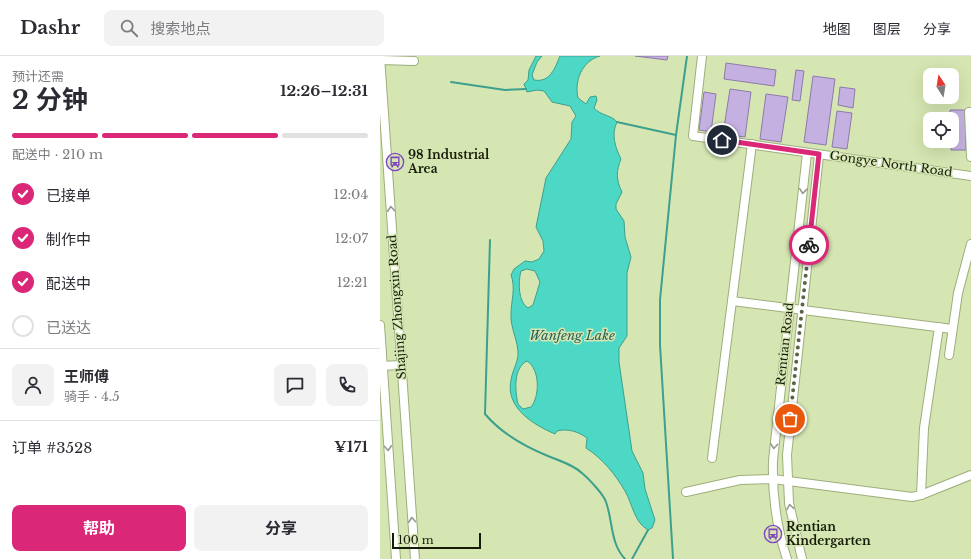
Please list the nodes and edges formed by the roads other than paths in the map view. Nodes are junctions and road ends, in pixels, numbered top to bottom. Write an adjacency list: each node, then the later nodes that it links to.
1 (380, 56): 3 (street, Shajing Zhongxin Road)
2 (702, 56): 6 (street, Gongye North Road)
3 (380, 60): 4 (street); 19 (street, Shajing Zhongxin Road, one-way to 3)
4 (414, 61)
5 (971, 112): 9 (street)
6 (752, 144): 7 (street, Gongye North Road); 12 (street)
7 (807, 153): 8 (street, Gongye North Road); 13 (street, Rentian Road, one-way to 13)
8 (819, 154): 10 (street, Gongye North Road); 14 (street, Rentian Road)
9 (971, 157)
10 (971, 176)
11 (971, 244): 17 (street)
12 (732, 301): 13 (street); 21 (street)
13 (790, 308): 14 (street); 23 (street, Rentian Road, one-way to 23)
14 (802, 310): 16 (street); 24 (street, Rentian Road)
15 (380, 325): 20 (street, Shajing Zhongxin Road)
16 (939, 328): 17 (street); 26 (street)
17 (952, 329): 18 (street)
18 (949, 355)
19 (401, 365): 20 (street); 28 (street, Shajing Zhongxin Road, one-way to 19)
20 (381, 366): 27 (street, Shajing Zhongxin Road, one-way to 27)
21 (712, 458)
22 (971, 475): 26 (street)
23 (773, 479): 24 (street); 25 (street); 29 (street, Rentian Road)
24 (787, 480): 26 (street); 30 (street, Rentian Road, one-way to 24)
25 (686, 492)
26 (921, 495)
27 (396, 559)
28 (415, 559)
29 (787, 559)
30 (802, 559)

